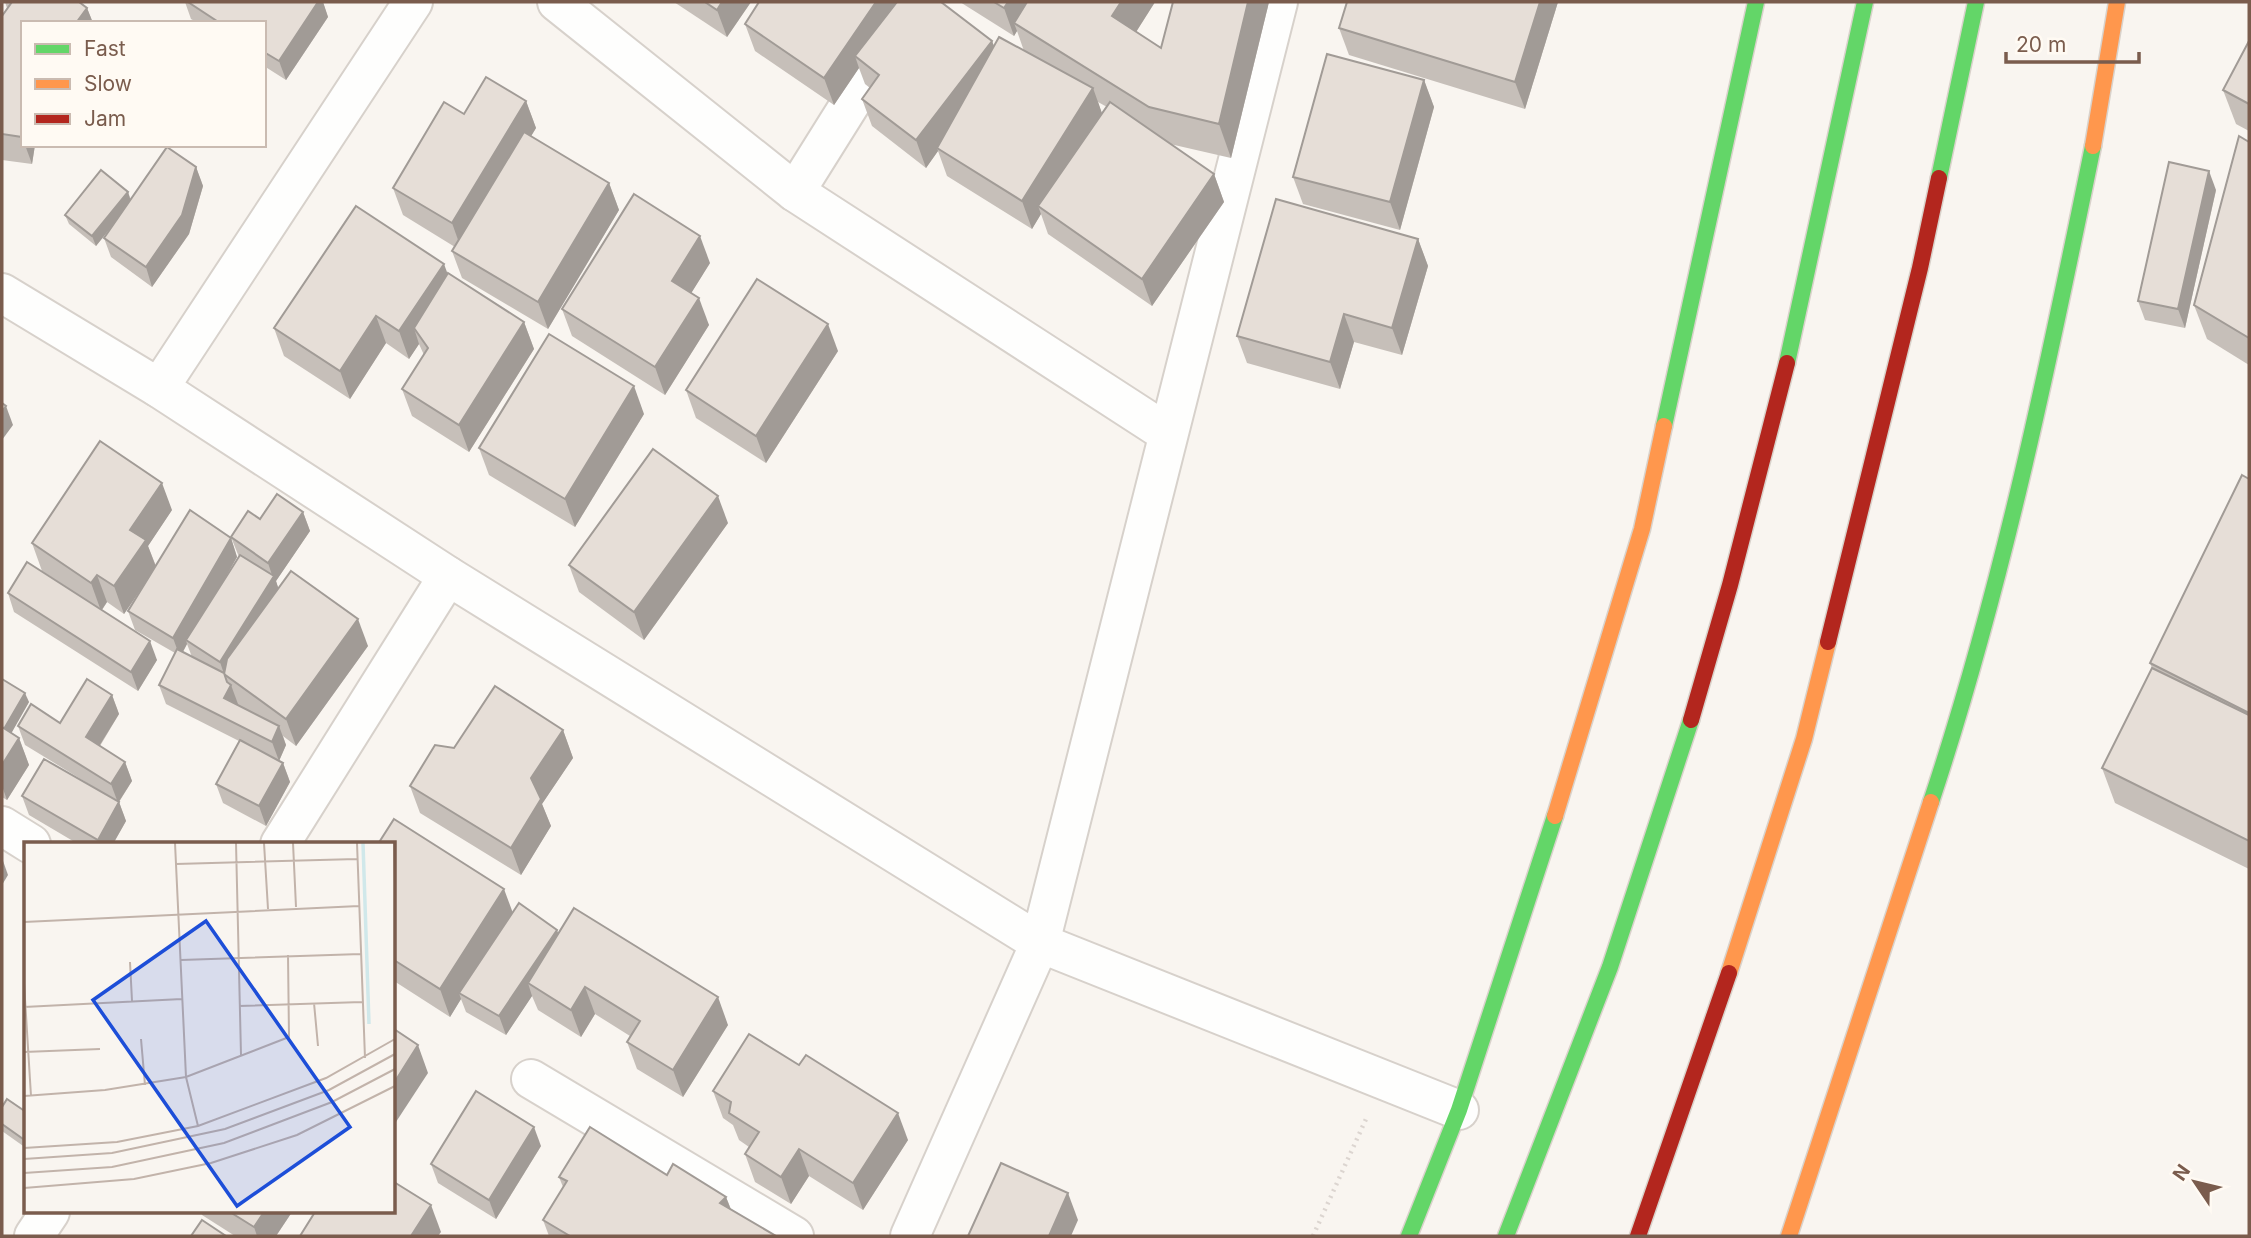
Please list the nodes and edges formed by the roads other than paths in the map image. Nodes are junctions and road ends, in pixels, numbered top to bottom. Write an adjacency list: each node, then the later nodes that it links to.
1 (413, 2): 11 (street)
2 (557, 2): 9 (street)
3 (914, 2): 9 (street)
4 (1278, 2): 12 (street)
5 (1756, 2): 19 (main road)
6 (1865, 2): 25 (main road)
7 (1976, 2): 26 (main road)
8 (2117, 2): 27 (main road)
9 (794, 191): 12 (street)
10 (2, 293): 11 (street)
11 (159, 388): 13 (street)
12 (1167, 433): 17 (street)
13 (447, 576): 16 (street); 17 (street)
14 (2, 826): 15 (street)
15 (28, 842)
16 (281, 842)
17 (1040, 943): 19 (street); 23 (street)
18 (531, 1079): 22 (street)
19 (1459, 1110): 24 (main road)
20 (49, 1214): 21 (street)
21 (34, 1236)
22 (794, 1236)
23 (910, 1236)
24 (1409, 1236)
25 (1506, 1236)
26 (1638, 1236)
27 (1789, 1236)

